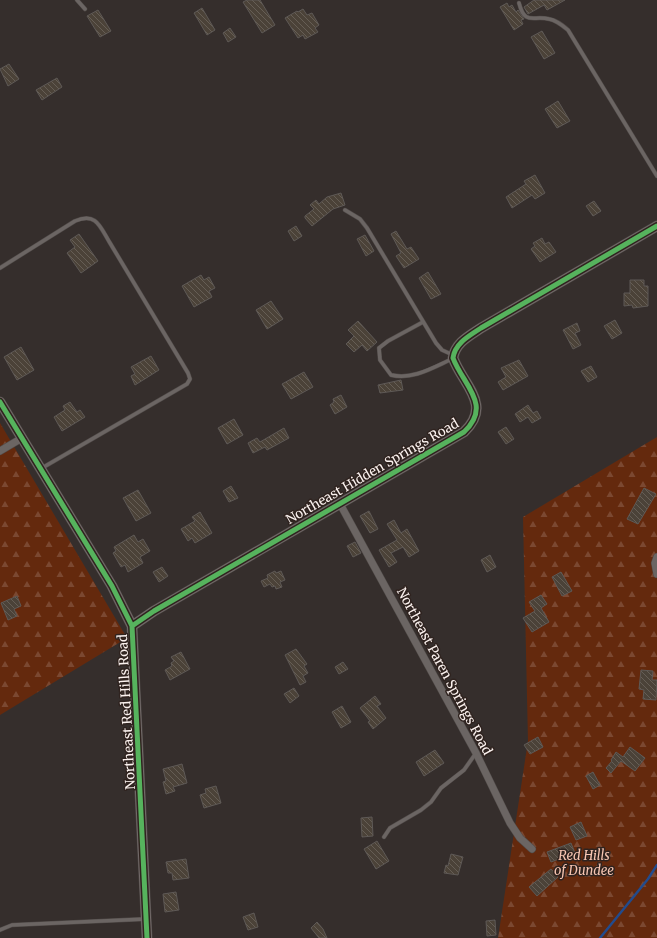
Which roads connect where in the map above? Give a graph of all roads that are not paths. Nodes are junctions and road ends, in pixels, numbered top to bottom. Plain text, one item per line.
1 (77, 0) edge
2 (519, 3) dead end
3 (85, 9) dead end
4 (657, 176) edge
5 (345, 210) dead end
6 (657, 226) edge
7 (0, 268) edge
8 (423, 322) junction
9 (453, 357) junction
10 (0, 402) edge
11 (22, 438) junction
12 (0, 451) edge
13 (40, 469) junction
14 (339, 502) junction
15 (657, 557) edge
16 (657, 574) edge
17 (132, 626) junction
18 (476, 753) junction
19 (384, 837) dead end
20 (532, 849) dead end
21 (146, 919) junction
22 (0, 930) edge
23 (147, 938) edge

1 - 3 lane
2 - 4 lane
5 - 8 lane
6 - 9 street
7 - 13 lane
8 - 9 lane
8 - 9 lane
9 - 14 street, Northeast Hidden Springs Road
10 - 11 street, Northeast Red Hills Road
11 - 12 street
11 - 13 street, Northeast Red Hills Road
13 - 17 street, Northeast Red Hills Road
14 - 17 street, Northeast Hidden Springs Road
14 - 18 street, Northeast Paren Springs Road
15 - 16 street
17 - 21 street, Northeast Red Hills Road
18 - 19 lane
18 - 20 street, Northeast Paren Springs Road
21 - 22 lane
21 - 23 street, Northeast Red Hills Road

